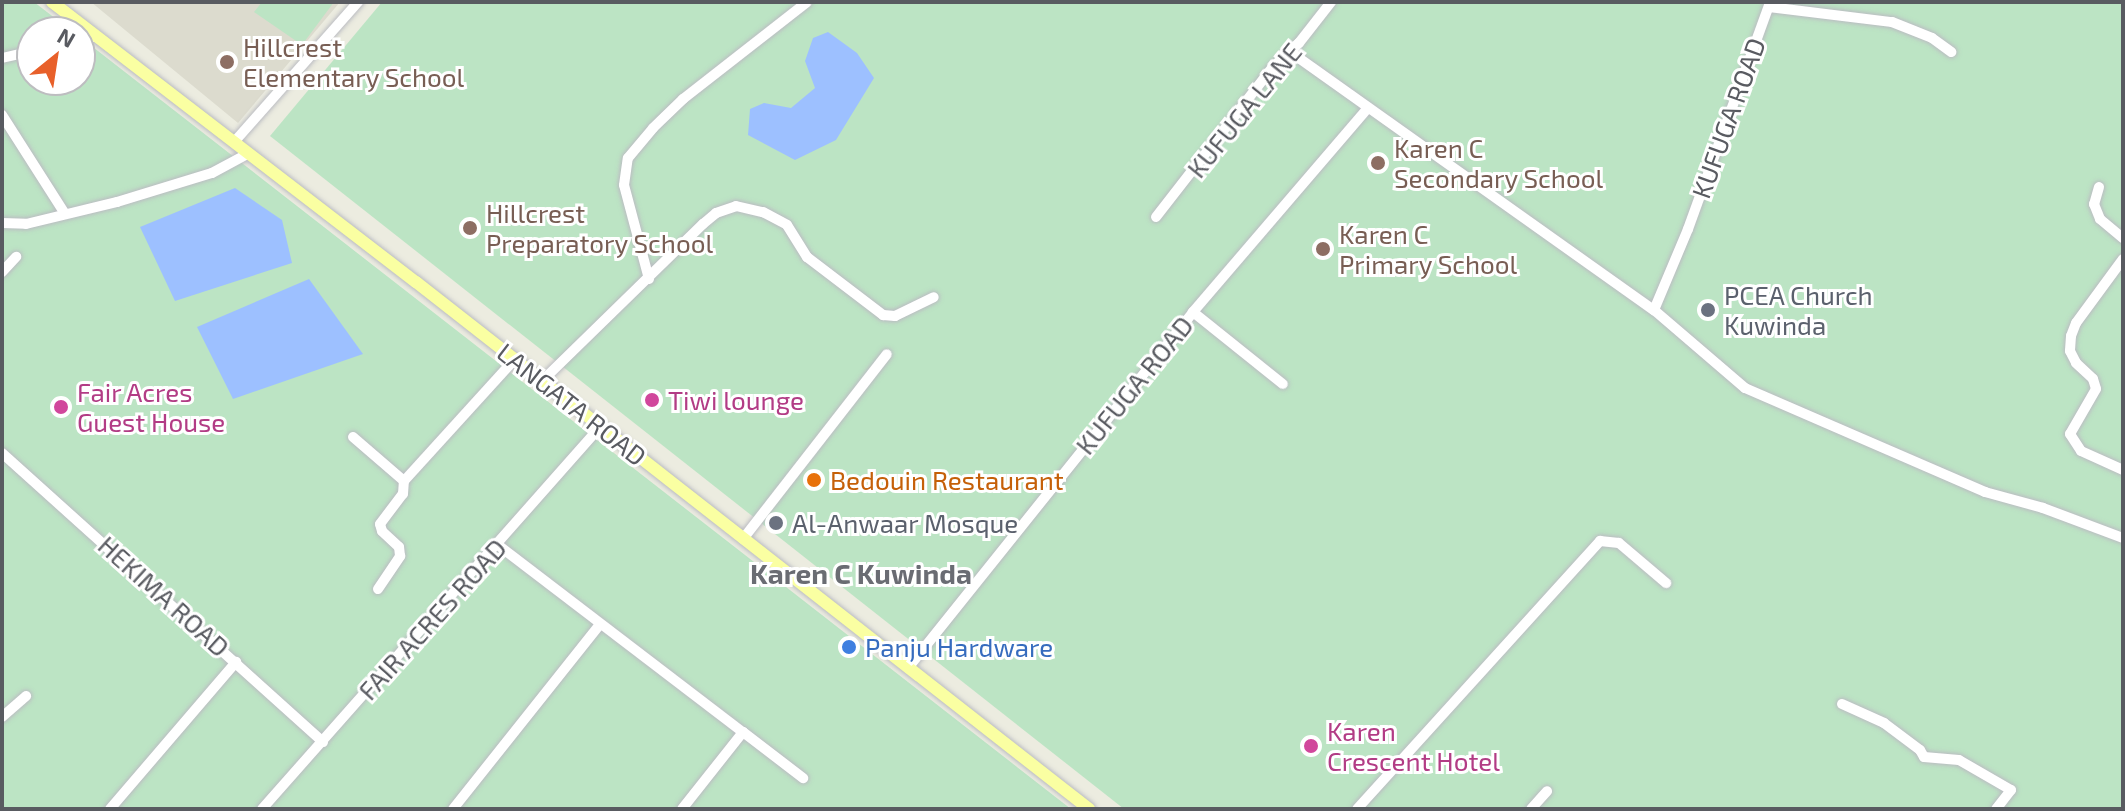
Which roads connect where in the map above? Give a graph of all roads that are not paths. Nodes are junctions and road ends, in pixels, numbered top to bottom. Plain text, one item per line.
1 (52, 2) edge
2 (358, 2) edge
3 (807, 2) edge
4 (1331, 2) edge
5 (1769, 4) edge
6 (70, 16) edge
7 (96, 36) edge
8 (1289, 51) junction
9 (1951, 52) dead end
10 (1368, 108) junction
11 (2, 115) edge
12 (235, 141) junction
13 (249, 153) junction
14 (2099, 187) dead end
15 (65, 214) junction
16 (1156, 217) dead end
17 (2, 223) edge
18 (2123, 238) edge
19 (16, 257) dead end
20 (2123, 259) edge
21 (2, 272) edge
22 (649, 279) junction
23 (934, 297) dead end
24 (1654, 310) junction
25 (1193, 312) junction
26 (887, 354) dead end
27 (515, 359) junction
28 (542, 381) junction
29 (1283, 384) dead end
30 (600, 427) junction
31 (353, 437) dead end
32 (2, 453) edge
33 (2123, 470) edge
34 (404, 481) junction
35 (2123, 538) edge
36 (743, 539) junction
37 (498, 545) junction
38 (1666, 583) dead end
39 (378, 589) dead end
40 (600, 624) junction
41 (236, 662) junction
42 (908, 668) junction
43 (26, 696) dead end
44 (1842, 704) dead end
45 (2, 717) edge
46 (743, 732) junction
47 (323, 742) junction
48 (803, 778) dead end
49 (1547, 791) dead end
50 (110, 809) edge
51 (262, 809) edge
52 (453, 809) edge
53 (682, 809) edge
54 (1089, 809) edge
55 (1357, 809) edge
56 (1531, 809) edge
57 (1996, 809) edge

1 - 6 main road, LANGATA ROAD
2 - 12 street
3 - 22 street
4 - 8 street, KUFUGA LANE
5 - 9 street
5 - 24 street, KUFUGA ROAD
7 - 12 main road, LANGATA ROAD
8 - 10 street
8 - 16 street, KUFUGA LANE
10 - 24 street
10 - 25 street, KUFUGA ROAD
11 - 15 street
12 - 13 main road, LANGATA ROAD
13 - 15 street
13 - 27 main road, LANGATA ROAD
14 - 18 street
15 - 17 street
19 - 21 street
20 - 33 street
22 - 23 street
22 - 28 street
24 - 35 street
25 - 29 street
25 - 42 street, KUFUGA ROAD
26 - 36 street
27 - 28 main road, LANGATA ROAD
27 - 34 street
28 - 30 main road, LANGATA ROAD
30 - 36 main road, LANGATA ROAD
30 - 37 street, FAIR ACRES ROAD
31 - 34 street
32 - 41 street, HEKIMA ROAD
34 - 39 street
36 - 42 main road, LANGATA ROAD
37 - 40 street
37 - 47 street, FAIR ACRES ROAD
38 - 55 street
40 - 46 street
40 - 52 street
41 - 47 street, HEKIMA ROAD
41 - 50 street
42 - 54 main road, LANGATA ROAD
43 - 45 street
44 - 57 street
46 - 48 street
46 - 53 street
47 - 51 street, FAIR ACRES ROAD
49 - 56 street

